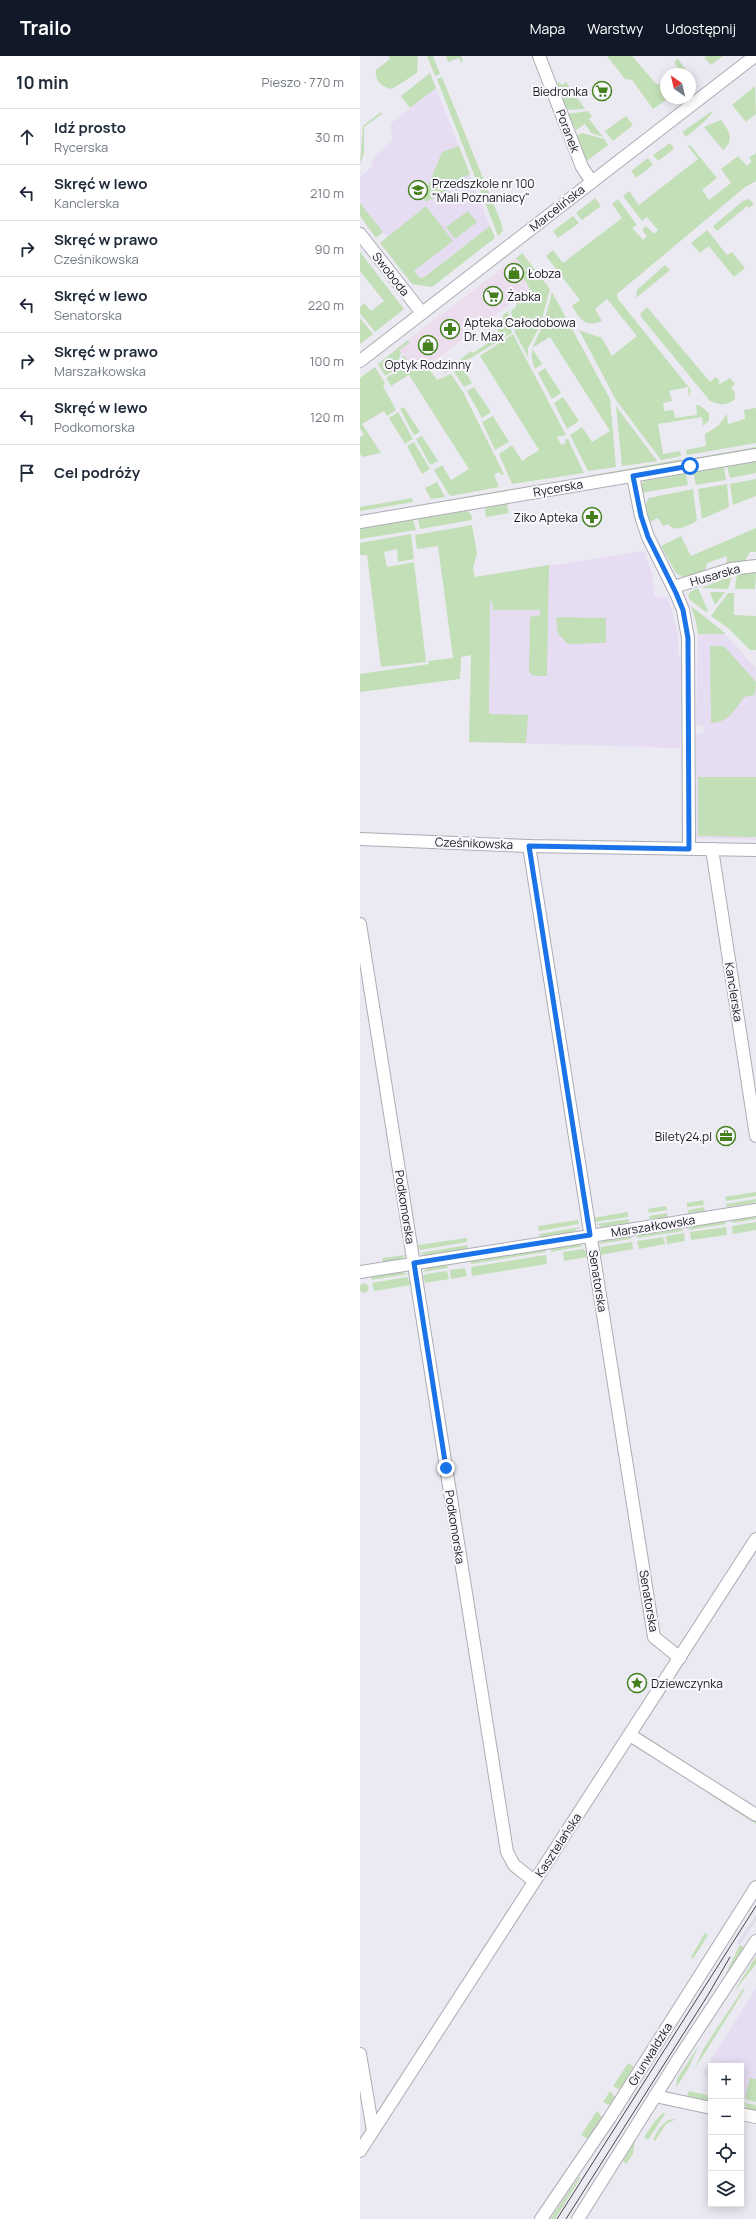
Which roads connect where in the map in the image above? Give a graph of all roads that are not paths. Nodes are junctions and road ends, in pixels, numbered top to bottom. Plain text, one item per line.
1 (539, 56) edge
2 (755, 56) edge
3 (592, 182) junction
4 (360, 234) edge
5 (422, 313) junction
6 (360, 361) edge
7 (756, 455) edge
8 (633, 476) junction
9 (360, 522) edge
10 (756, 566) edge
11 (674, 587) junction
12 (360, 839) edge
13 (529, 846) junction
14 (689, 849) junction
15 (712, 849) junction
16 (756, 850) edge
17 (360, 924) edge
18 (756, 1136) edge
19 (756, 1210) edge
20 (590, 1235) junction
21 (414, 1263) junction
22 (360, 1272) edge
23 (756, 1539) edge
24 (680, 1658) junction
25 (630, 1735) junction
26 (756, 1815) edge
27 (534, 1881) junction
28 (756, 1888) edge
29 (756, 1942) edge
30 (360, 2054) edge
31 (655, 2096) junction
32 (708, 2107) edge
33 (744, 2115) edge
34 (756, 2117) edge
35 (373, 2131) junction
36 (360, 2151) edge
37 (541, 2219) edge
38 (578, 2219) edge

1 - 3 street, Poranek
2 - 3 street, Marcelińska
3 - 5 street, Marcelińska
4 - 5 street, Swoboda
5 - 6 street, Marcelińska
7 - 8 street, Rycerska
8 - 9 street, Rycerska
8 - 11 street
10 - 11 street, Husarska
11 - 14 street
12 - 13 street, Cześnikowska
13 - 14 street, Cześnikowska
13 - 20 street, Senatorska
14 - 15 street, Cześnikowska
15 - 16 street, Cześnikowska
15 - 18 street, Kanclerska
17 - 21 street, Podkomorska
19 - 20 street, Marszałkowska
20 - 21 street, Marszałkowska
20 - 24 street, Senatorska
21 - 22 street, Marszałkowska
21 - 27 street, Podkomorska
23 - 24 street, Kasztelańska
24 - 25 street, Kasztelańska
25 - 26 street
25 - 27 street, Kasztelańska
27 - 35 street, Kasztelańska
28 - 37 street, Grunwaldzka
29 - 31 street
30 - 35 street
31 - 32 street
31 - 38 street
33 - 34 street
35 - 36 street, Kasztelańska

